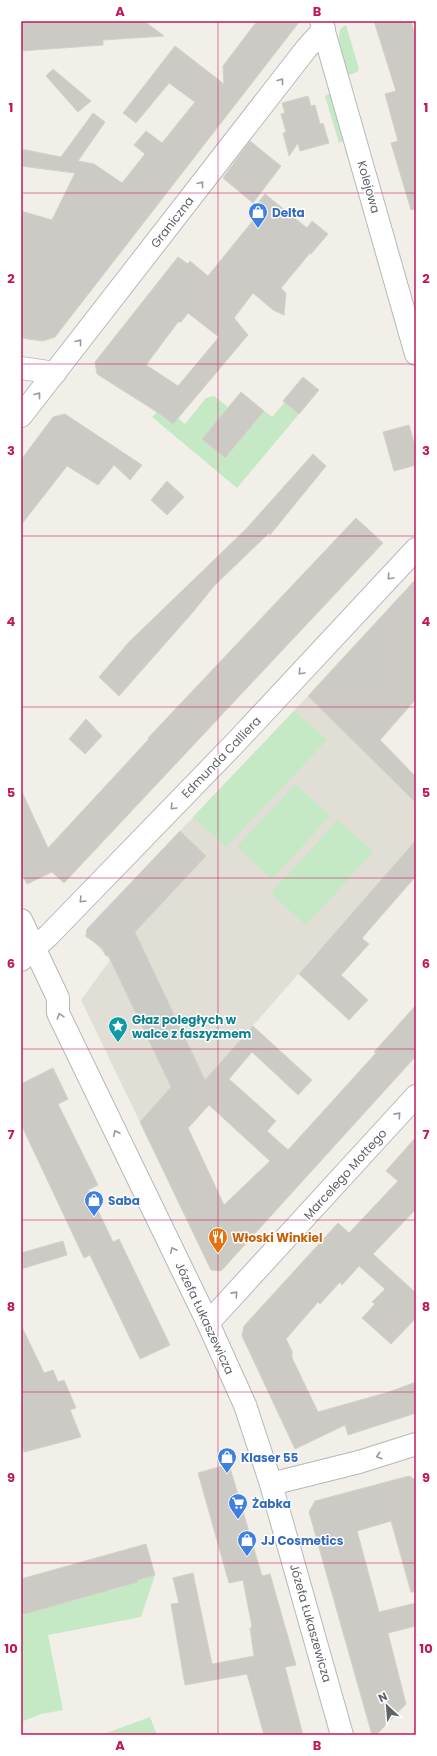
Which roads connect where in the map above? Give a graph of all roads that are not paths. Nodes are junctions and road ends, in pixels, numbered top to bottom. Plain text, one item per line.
1 (323, 25) edge
2 (416, 354) edge
3 (21, 368) edge
4 (55, 373) junction
5 (21, 416) edge
6 (416, 549) edge
7 (21, 920) edge
8 (28, 954) edge
9 (416, 1096) edge
10 (208, 1323) junction
11 (416, 1444) edge
12 (271, 1484) junction
13 (342, 1735) edge

1 - 2 street, Kolejowa
4 -> 1 street, Graniczna
3 - 4 street
5 -> 4 street, Graniczna
6 -> 8 street, Edmunda Calliera
7 - 8 street, Józefa Łukaszewicza
10 -> 8 street, Józefa Łukaszewicza
10 -> 9 street, Marcelego Mottego
10 - 12 street, Józefa Łukaszewicza
11 -> 12 street
12 - 13 street, Józefa Łukaszewicza

